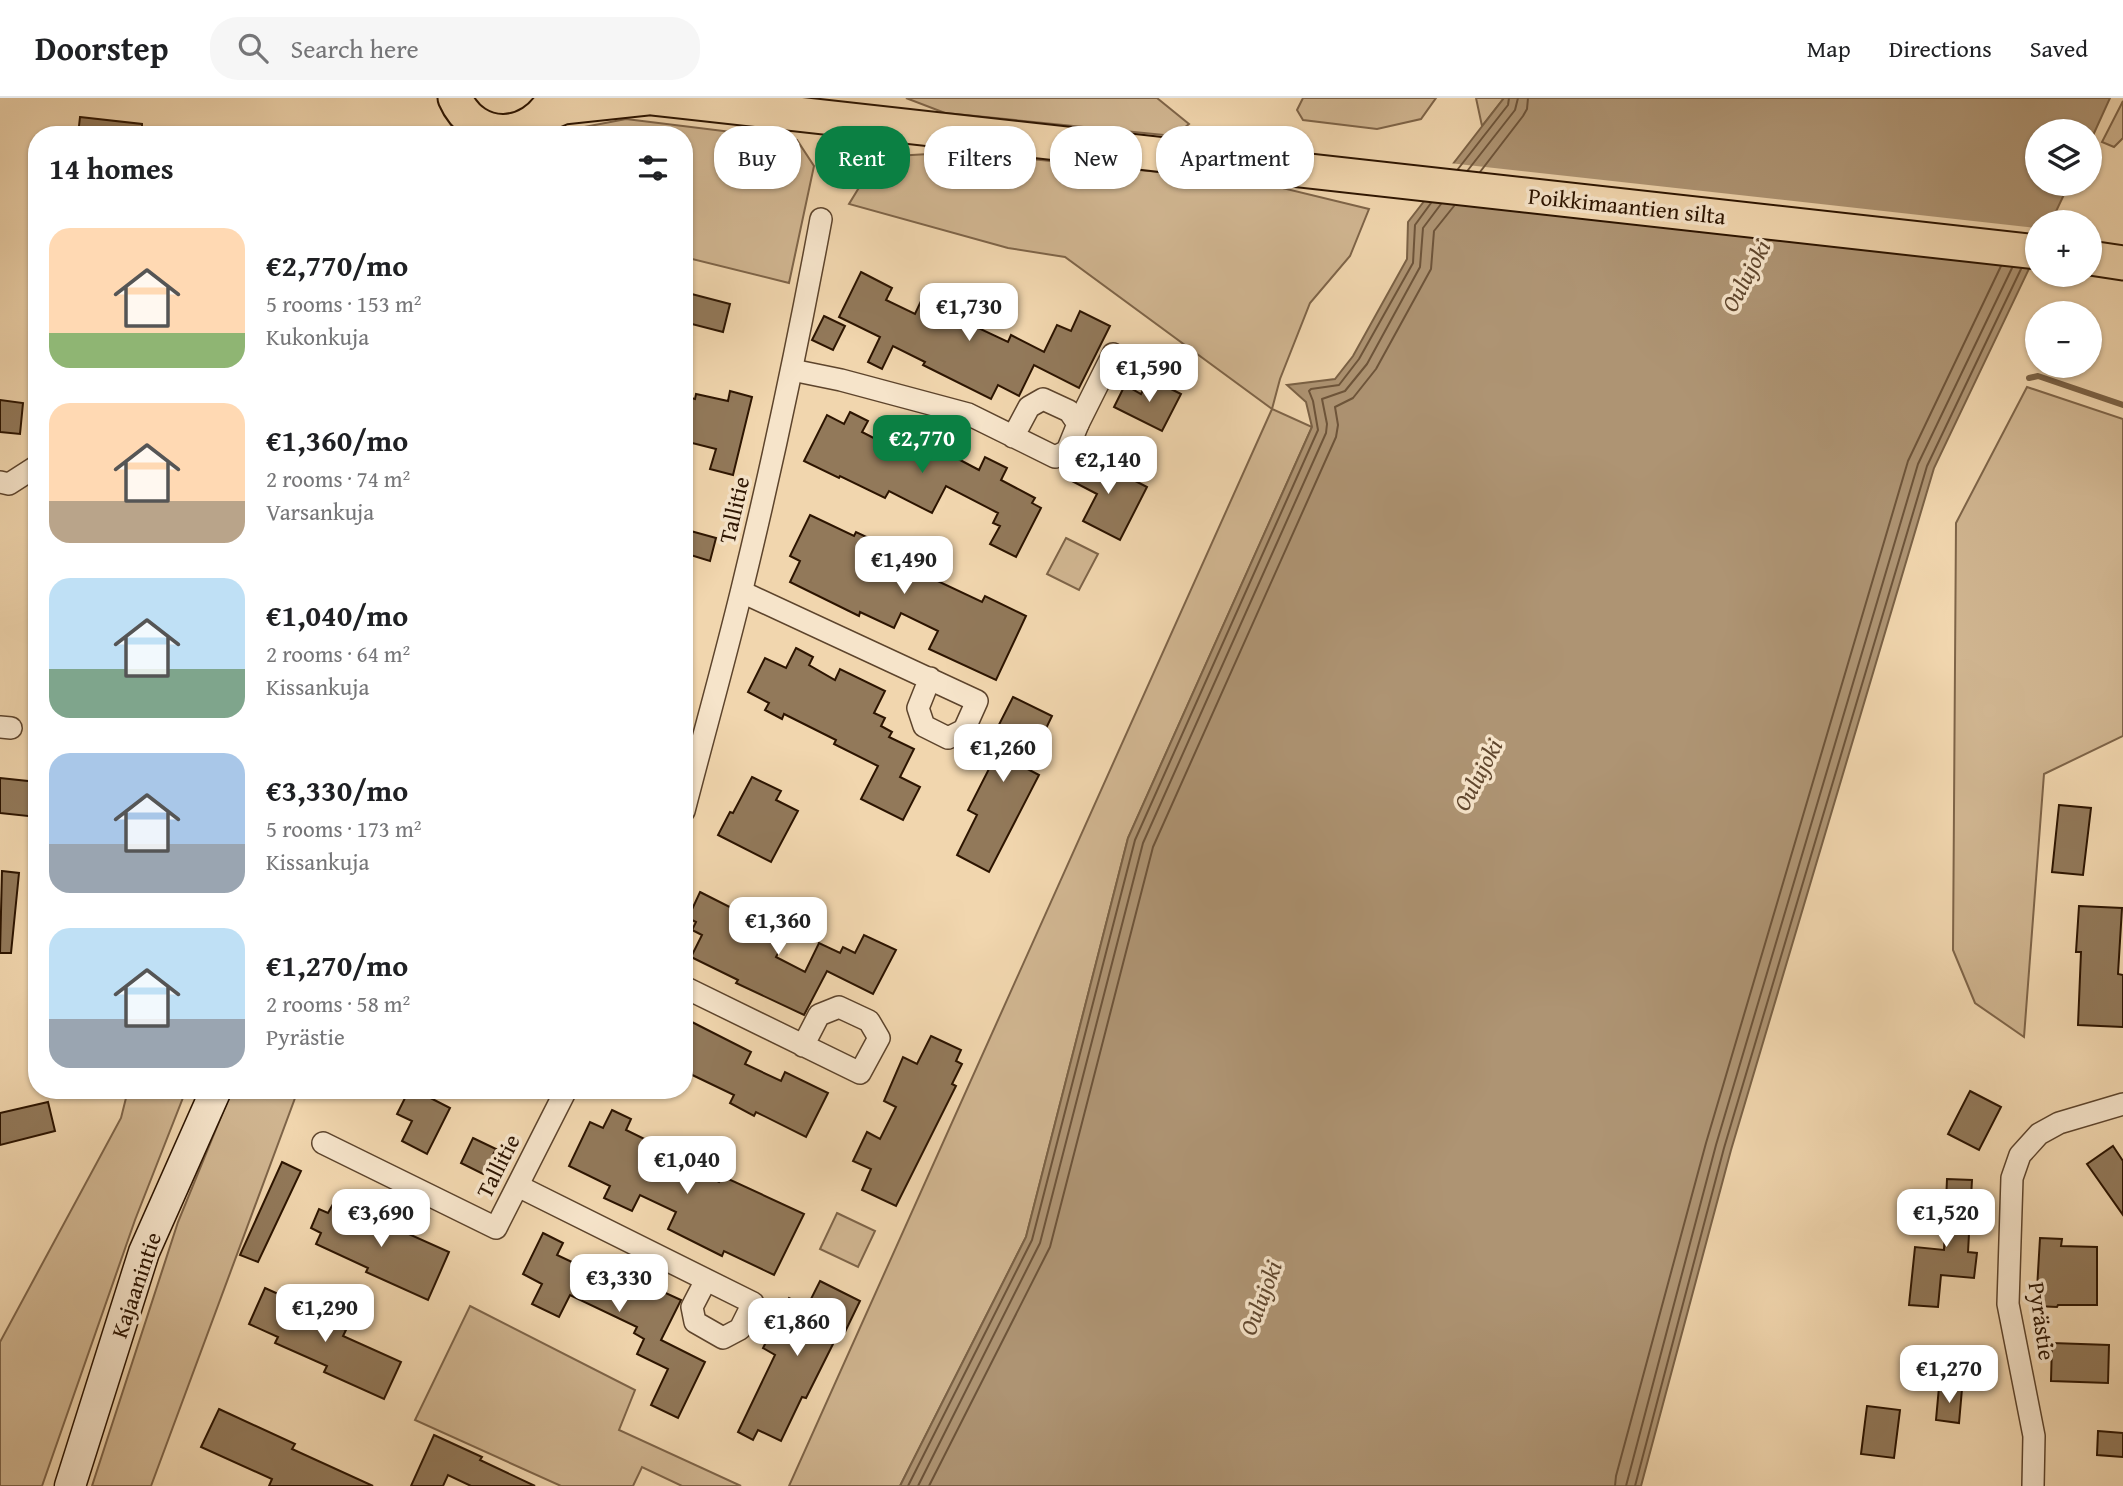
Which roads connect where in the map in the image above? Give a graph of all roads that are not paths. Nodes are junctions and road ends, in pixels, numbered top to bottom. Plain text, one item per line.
1 (650, 98) edge
2 (466, 117) edge
3 (535, 119) edge
4 (483, 126) edge
5 (519, 126) edge
6 (821, 219) dead end
7 (2025, 251) edge
8 (1113, 354) dead end
9 (792, 370) junction
10 (1078, 424) junction
11 (1013, 437) junction
12 (28, 472) edge
13 (0, 482) edge
14 (742, 592) junction
15 (930, 678) dead end
16 (694, 733) edge
17 (693, 991) edge
18 (803, 1046) dead end
19 (212, 1099) edge
20 (562, 1099) edge
21 (2123, 1104) edge
22 (323, 1143) dead end
23 (518, 1186) junction
24 (706, 1280) dead end
25 (70, 1486) edge
26 (2033, 1486) edge

1 - 3 main road, Poikkimaantien silta
1 - 7 main road, Poikkimaantien silta
2 - 4 main road, Poikkimaantien silta
3 - 5 main road, Poikkimaantien silta
6 - 9 street, Tallitie
8 - 10 street
9 - 11 street
9 - 14 street, Tallitie
10 - 11 street
10 - 11 street
12 - 13 street
14 - 15 street
14 - 16 street, Tallitie
17 - 18 street
19 - 25 main road, Kajaanintie
20 - 23 street, Tallitie
21 - 26 street, Pyrästie
22 - 23 street, Tallitie
23 - 24 street

